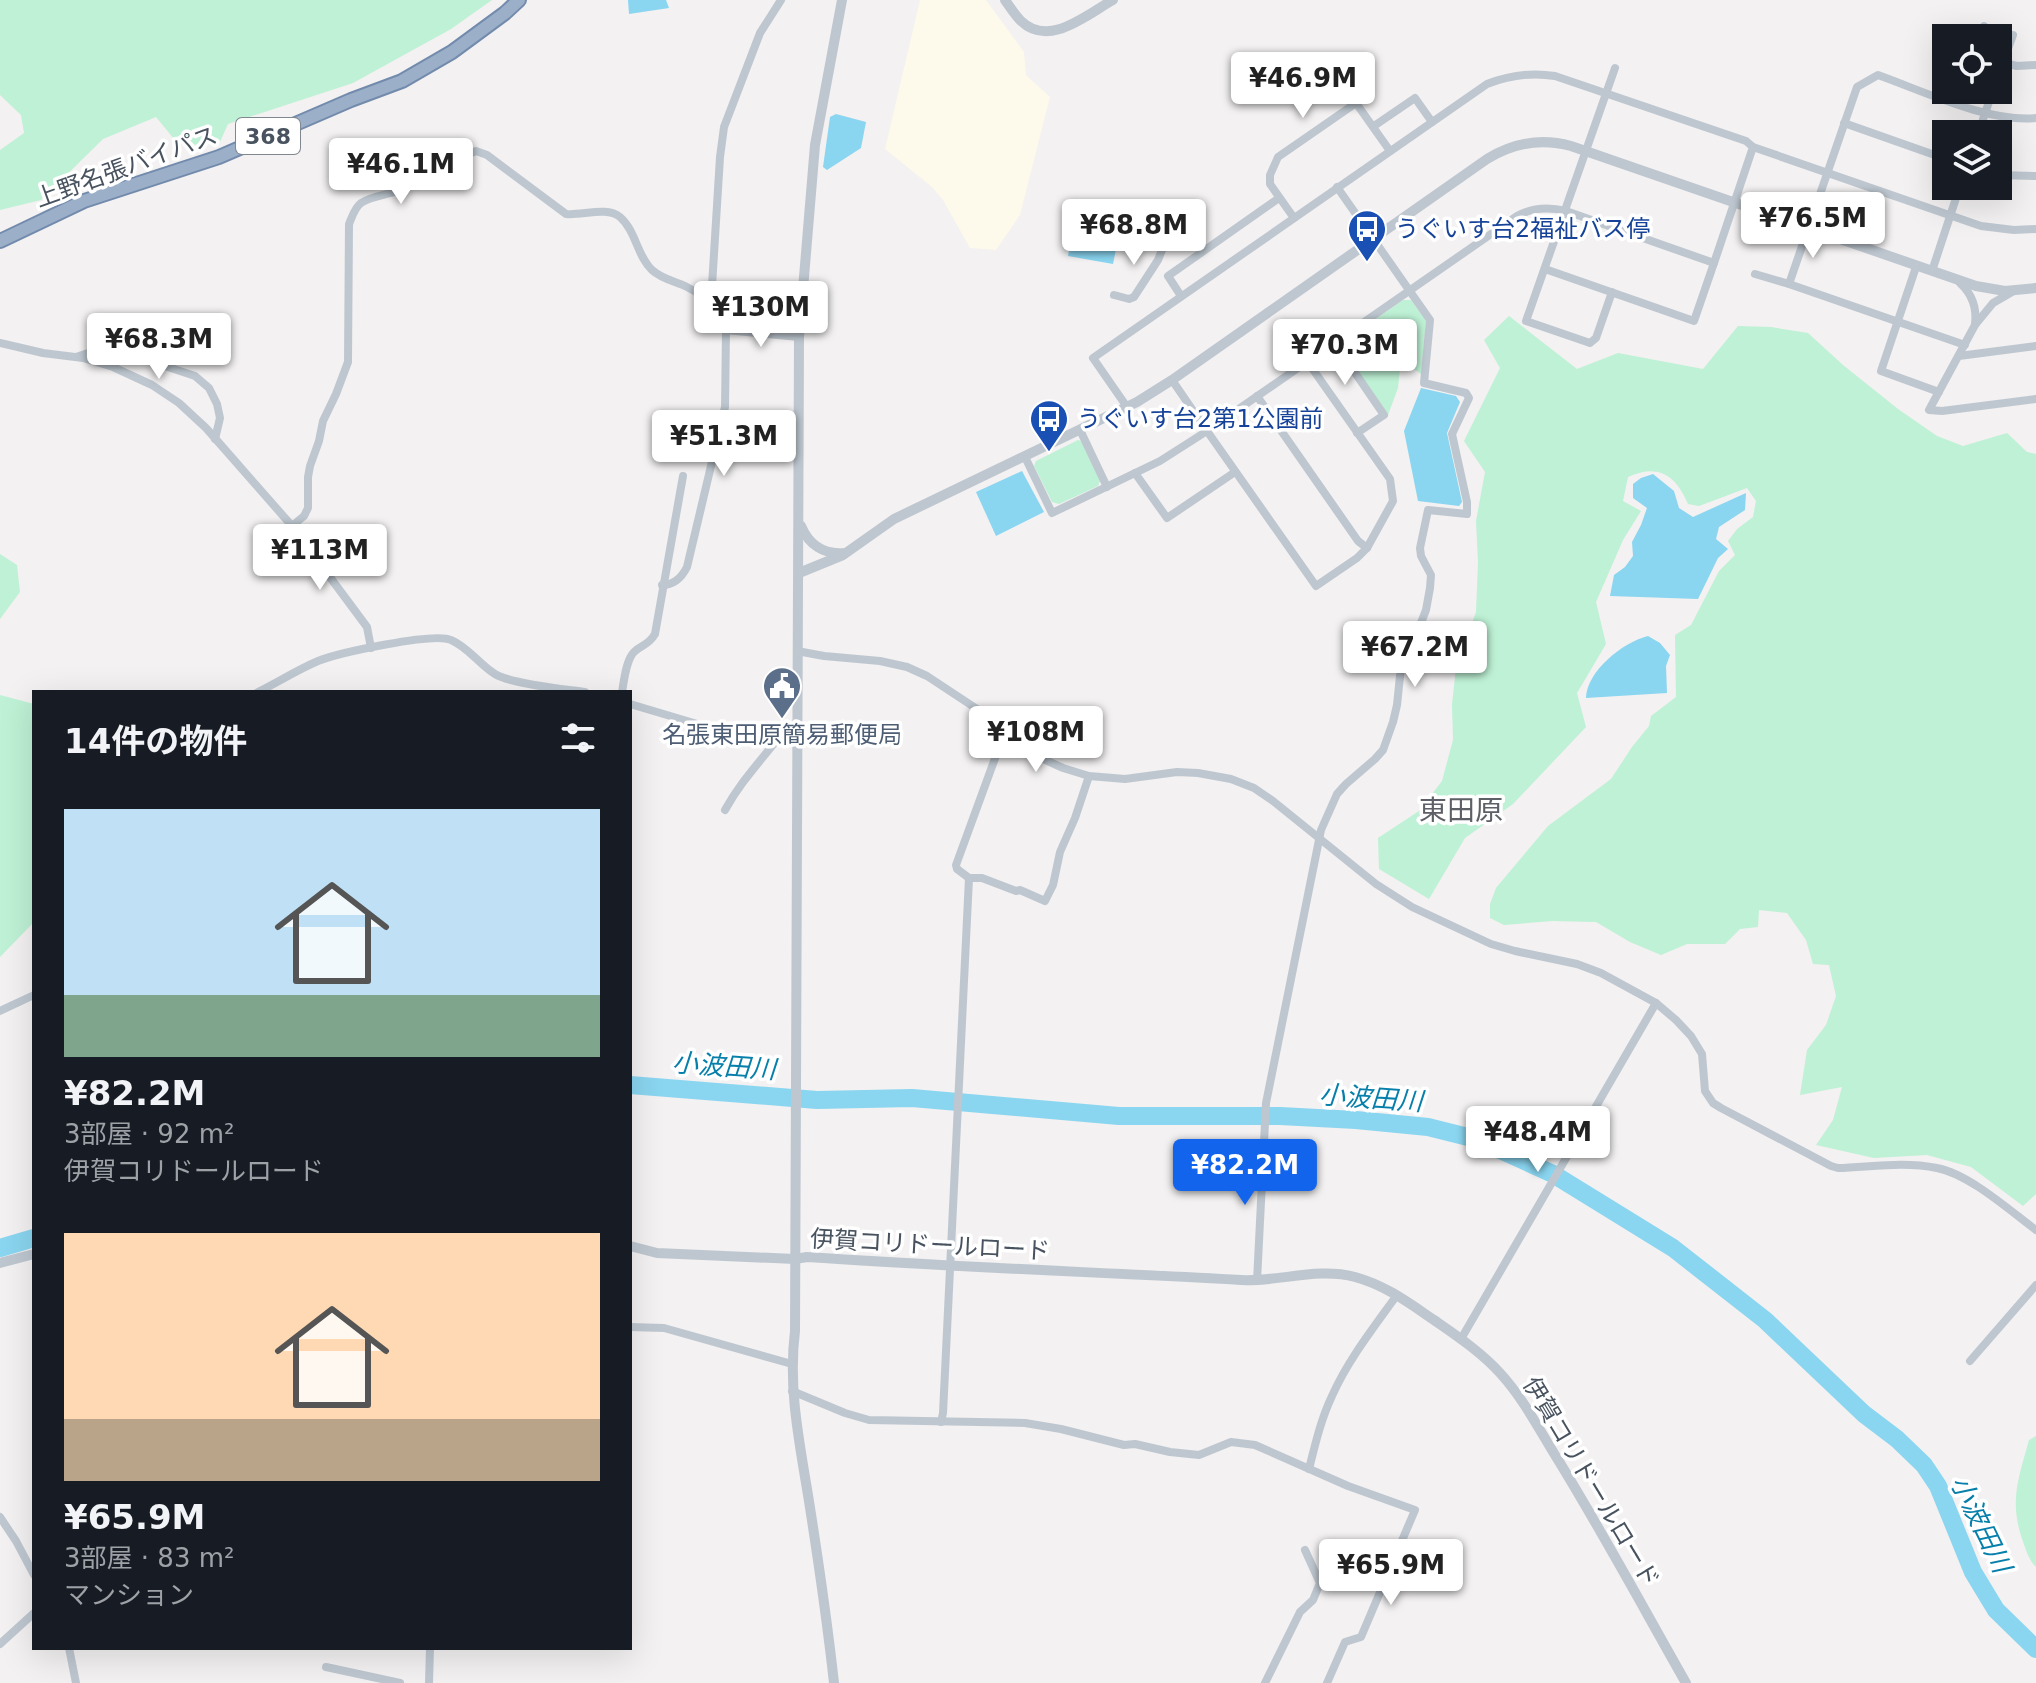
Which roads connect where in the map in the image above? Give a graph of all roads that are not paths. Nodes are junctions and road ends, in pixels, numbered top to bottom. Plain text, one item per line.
1 (519, 0) edge
2 (781, 0) edge
3 (842, 0) edge
4 (1005, 0) edge
5 (1113, 0) edge
6 (2012, 65) edge
7 (2036, 65) edge
8 (1615, 68) dead end
9 (1606, 93) junction
10 (1988, 104) edge
11 (1985, 113) junction
12 (2036, 118) edge
13 (1983, 120) edge
14 (1432, 122) junction
15 (1844, 123) junction
16 (1374, 126) junction
17 (1753, 147) junction
18 (1390, 151) junction
19 (1586, 151) junction
20 (1932, 154) edge
21 (1826, 173) junction
22 (2012, 175) edge
23 (2036, 176) edge
24 (1337, 187) junction
25 (1279, 198) junction
26 (1955, 200) edge
27 (1735, 204) junction
28 (1566, 211) junction
29 (1950, 216) junction
30 (1294, 218) junction
31 (1807, 229) junction
32 (2036, 229) edge
33 (1374, 239) junction
34 (0, 241) edge
35 (1162, 250) dead end
36 (1158, 260) junction
37 (1714, 263) junction
38 (1916, 267) junction
39 (1545, 269) junction
40 (1932, 271) junction
41 (1755, 274) dead end
42 (1168, 276) junction
43 (1958, 281) junction
44 (1789, 284) junction
45 (2036, 288) edge
46 (1409, 290) junction
47 (2017, 290) junction
48 (1612, 292) junction
49 (1114, 295) dead end
50 (1181, 296) junction
51 (711, 302) junction
52 (1897, 321) junction
53 (1975, 325) junction
54 (726, 330) junction
55 (799, 337) junction
56 (1334, 342) junction
57 (0, 343) edge
58 (1965, 345) junction
59 (2036, 346) edge
60 (1959, 356) junction
61 (76, 357) junction
62 (1307, 361) junction
63 (1172, 380) junction
64 (1939, 392) junction
65 (1257, 396) junction
66 (2036, 399) edge
67 (1127, 407) junction
68 (1080, 430) junction
69 (1207, 431) junction
70 (1357, 433) junction
71 (215, 439) junction
72 (1025, 457) junction
73 (1235, 472) junction
74 (1135, 473) junction
75 (683, 476) dead end
76 (1107, 487) junction
77 (799, 521) junction
78 (292, 526) junction
79 (1367, 548) junction
80 (850, 551) junction
81 (799, 573) junction
82 (662, 585) junction
83 (371, 648) junction
84 (797, 651) junction
85 (262, 690) edge
86 (574, 690) edge
87 (623, 690) edge
88 (632, 705) edge
89 (1005, 731) junction
90 (776, 741) junction
91 (798, 744) junction
92 (1089, 776) junction
93 (725, 810) dead end
94 (1320, 840) junction
95 (969, 878) junction
96 (32, 996) edge
97 (1656, 1003) junction
98 (0, 1011) edge
99 (2036, 1230) edge
100 (632, 1247) edge
101 (32, 1255) edge
102 (795, 1259) junction
103 (0, 1263) edge
104 (950, 1267) junction
105 (1257, 1281) junction
106 (2036, 1285) edge
107 (1397, 1295) junction
108 (632, 1327) edge
109 (1461, 1339) junction
110 (1970, 1361) dead end
111 (792, 1364) junction
112 (792, 1391) junction
113 (941, 1422) junction
114 (1309, 1469) junction
115 (0, 1517) edge
116 (1305, 1550) dead end
117 (32, 1571) edge
118 (32, 1615) edge
119 (0, 1644) edge
120 (69, 1650) edge
121 (430, 1650) edge
122 (326, 1667) dead end
123 (76, 1683) edge
124 (400, 1683) edge
125 (429, 1683) edge
126 (834, 1683) edge
127 (1265, 1683) edge
128 (1327, 1683) edge
129 (1686, 1683) edge

1 - 34 highway, 上野名張バイパス / 368
2 - 51 street
3 - 55 street, 伊賀コリドールロード
4 - 5 street
6 - 7 street
8 - 9 street
9 - 14 street
9 - 17 street
9 - 19 street
10 - 11 street
11 - 12 street
11 - 13 street
11 - 15 street
14 - 16 street
14 - 18 street
15 - 20 street
15 - 21 street
16 - 18 street
16 - 25 street
17 - 21 street
17 - 27 street
18 - 24 street
19 - 27 street
19 - 28 street
19 - 33 street
21 - 29 street
21 - 31 street
22 - 23 street
24 - 30 street
24 - 33 street
25 - 30 street
25 - 42 street
26 - 29 street
27 - 31 street
27 - 37 street
28 - 37 street
28 - 39 street
28 - 46 street
29 - 32 street
29 - 40 street
30 - 50 street
31 - 38 street
31 - 44 street
33 - 46 street
33 - 63 street
35 - 36 street
36 - 42 street
36 - 49 street
37 - 48 street
38 - 40 street
38 - 52 street
39 - 48 street
39 - 48 street
40 - 43 street
41 - 44 street
42 - 50 street
43 - 47 street
43 - 53 street
44 - 52 street
45 - 47 street
46 - 56 street
46 - 94 street
47 - 53 street
50 - 67 street
51 - 54 street
51 - 78 street
52 - 58 street
52 - 64 street
53 - 58 street
54 - 55 street
54 - 82 street
55 - 77 street, 伊賀コリドールロード
56 - 62 street
56 - 70 street
57 - 61 street
58 - 60 street
59 - 60 street
60 - 64 street
61 - 71 street
61 - 71 street
62 - 65 street
62 - 70 street
63 - 67 street
63 - 69 street
64 - 66 street
65 - 69 street
65 - 79 street
67 - 68 street
68 - 72 street
68 - 76 street
69 - 73 street
69 - 74 street
70 - 79 street
71 - 78 street
72 - 76 street
72 - 80 street
73 - 74 street
73 - 79 street
74 - 76 street
75 - 82 street
77 - 80 street
77 - 81 street, 伊賀コリドールロード
78 - 83 street
80 - 81 street
81 - 84 street, 伊賀コリドールロード
82 - 87 street
83 - 85 street
83 - 86 street
84 - 89 street
84 - 91 street, 伊賀コリドールロード
88 - 90 street
89 - 92 street
89 - 95 street
90 - 91 street
90 - 93 street
91 - 102 street, 伊賀コリドールロード
92 - 94 street
92 - 95 street
94 - 97 street
94 - 105 street
95 - 104 street
96 - 98 street
97 - 99 street
97 - 109 street
100 - 102 street
101 - 103 street
102 - 104 street, 伊賀コリドールロード
102 - 111 street
104 - 105 street, 伊賀コリドールロード
104 - 113 street
105 - 107 street, 伊賀コリドールロード
106 - 110 street
107 - 109 street, 伊賀コリドールロード
107 - 114 street
108 - 111 street
109 - 129 street, 伊賀コリドールロード
111 - 112 street
112 - 113 street
112 - 126 street
113 - 114 street
114 - 128 street
115 - 117 street
116 - 127 street
118 - 119 street
120 - 123 street
121 - 125 street
122 - 124 street

